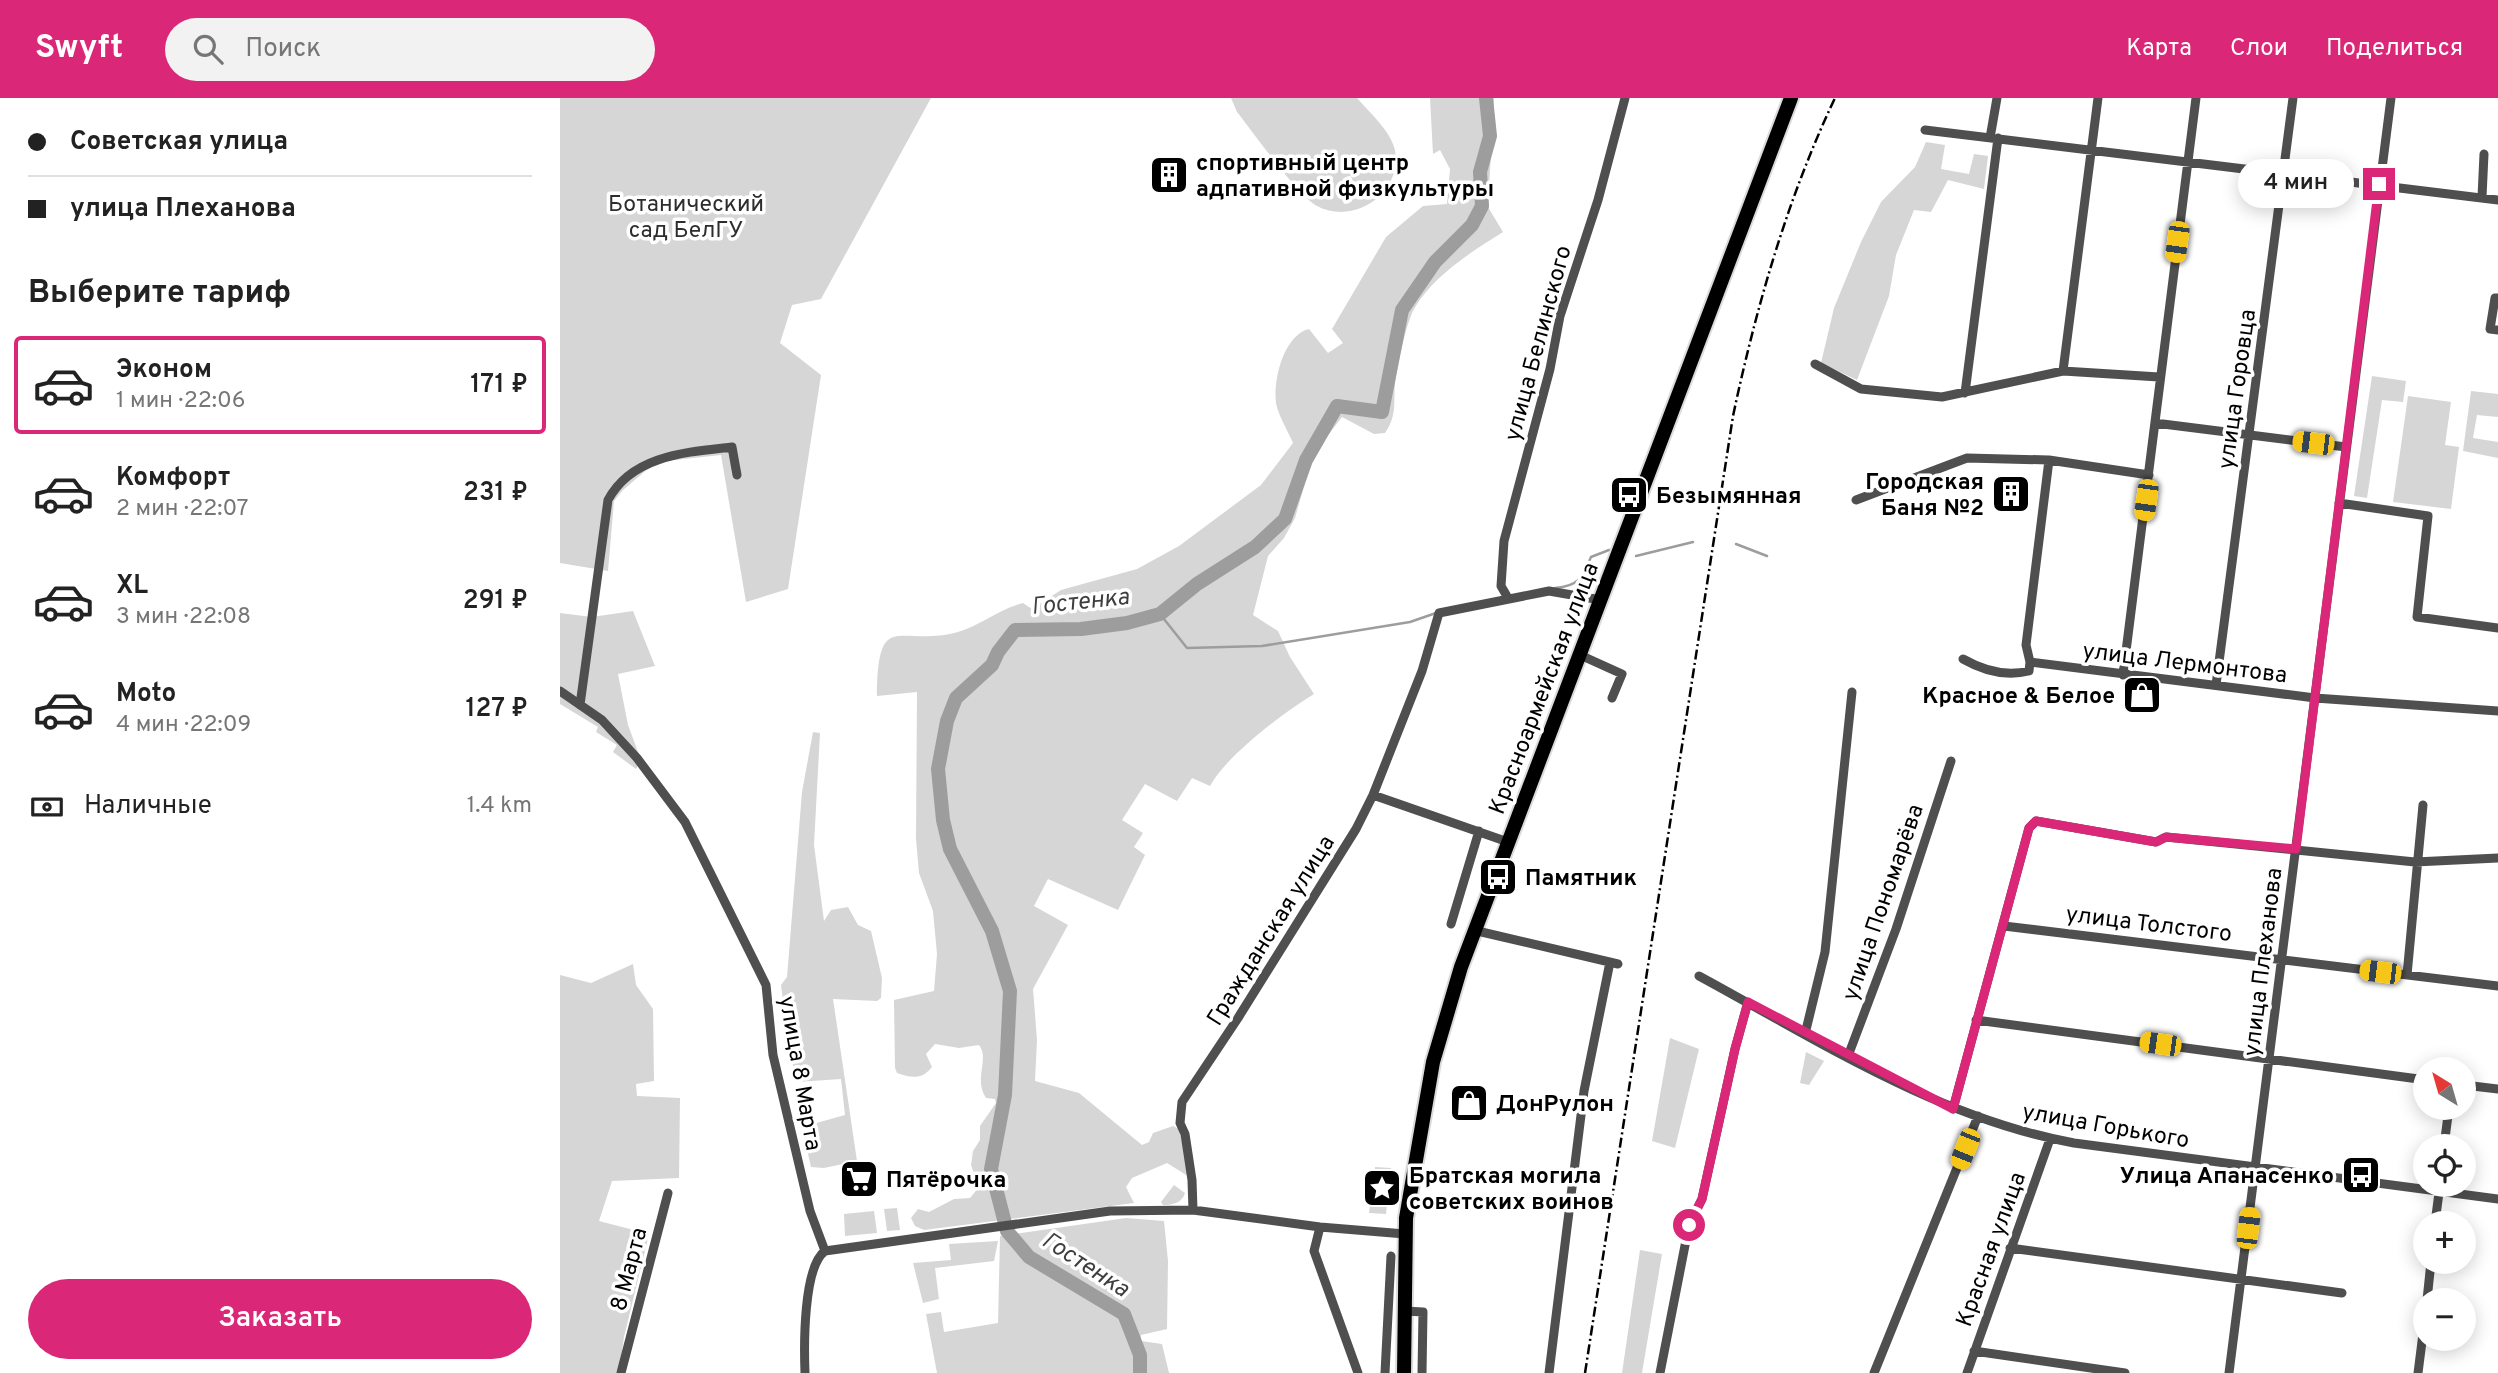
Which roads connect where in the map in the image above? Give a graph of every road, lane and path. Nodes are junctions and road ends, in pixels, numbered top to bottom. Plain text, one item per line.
1 (1625, 98) edge
2 (1791, 98) edge
3 (1997, 98) edge
4 (2098, 98) edge
5 (2196, 98) edge
6 (2293, 98) edge
7 (2391, 98) edge
8 (1925, 130) dead end
9 (1994, 138) junction
10 (2092, 149) junction
11 (2484, 154) dead end
12 (2189, 161) junction
13 (2284, 174) junction
14 (2379, 184) junction
15 (2482, 197) junction
16 (2498, 200) edge
17 (2498, 299) edge
18 (2498, 330) edge
19 (1815, 364) dead end
20 (2063, 371) junction
21 (2158, 377) junction
22 (1965, 393) junction
23 (2155, 423) junction
24 (2249, 435) junction
25 (2346, 447) junction
26 (2049, 460) junction
27 (737, 475) dead end
28 (2149, 475) junction
29 (1856, 500) dead end
30 (2339, 503) junction
31 (1508, 598) junction
32 (1601, 600) junction
33 (2498, 628) edge
34 (1580, 655) junction
35 (1963, 659) dead end
36 (2031, 662) junction
37 (2123, 674) junction
38 (2216, 685) junction
39 (560, 691) edge
40 (1852, 692) dead end
41 (1612, 698) dead end
42 (2315, 698) junction
43 (580, 705) junction
44 (2498, 711) edge
45 (1951, 761) dead end
46 (1373, 795) junction
47 (2423, 805) dead end
48 (1479, 831) junction
49 (1508, 842) junction
50 (2296, 849) junction
51 (2498, 858) edge
52 (2416, 862) junction
53 (1451, 924) dead end
54 (2004, 926) junction
55 (1473, 930) junction
56 (2282, 960) junction
57 (2407, 975) junction
58 (1699, 976) dead end
59 (2498, 986) edge
60 (1748, 1002) junction
61 (1976, 1020) junction
62 (1805, 1034) junction
63 (1848, 1056) junction
64 (2269, 1059) junction
65 (2413, 1078) edge
66 (2476, 1086) edge
67 (2498, 1089) edge
68 (1953, 1109) junction
69 (1978, 1116) junction
70 (2050, 1139) junction
71 (2255, 1168) junction
72 (2413, 1185) edge
73 (668, 1193) dead end
74 (2476, 1195) edge
75 (2498, 1199) edge
76 (1193, 1210) junction
77 (1320, 1227) junction
78 (1405, 1234) junction
79 (2010, 1248) junction
80 (825, 1251) junction
81 (1391, 1256) dead end
82 (2241, 1281) junction
83 (2342, 1293) dead end
84 (1405, 1311) junction
85 (1974, 1351) junction
86 (2421, 1351) edge
87 (621, 1373) edge
88 (805, 1373) edge
89 (1358, 1373) edge
90 (1385, 1373) edge
91 (1404, 1373) edge
92 (1422, 1373) edge
93 (1549, 1373) edge
94 (1660, 1373) edge
95 (1874, 1373) edge
96 (1967, 1373) edge
97 (2125, 1373) edge
98 (2229, 1373) edge
99 (2418, 1373) edge

1 - 31 street, улица Белинского
2 - 32 main road, Красноармейская улица
3 - 9 street
4 - 10 street
5 - 12 street
6 - 13 street, улица Горовца
7 - 14 street, улица Плеханова
8 - 9 street
9 - 10 street
9 - 22 street
10 - 12 street
10 - 20 street
11 - 15 street
12 - 13 street
12 - 21 street
13 - 14 street
13 - 24 street, улица Горовца
14 - 15 street
14 - 25 street, улица Плеханова
15 - 16 street
17 - 18 street
19 - 22 street
20 - 21 street
20 - 22 street
21 - 23 street
23 - 24 street
23 - 28 street
24 - 25 street
24 - 38 street, улица Горовца
25 - 30 street, улица Плеханова
26 - 28 street
26 - 29 street
26 - 36 street
27 - 43 street
28 - 37 street
30 - 33 street
30 - 42 street, улица Плеханова
31 - 32 street
31 - 46 street, Гражданская улица
32 - 34 main road, Красноармейская улица
34 - 41 street
34 - 49 main road, Красноармейская улица
35 - 36 street, улица Лермонтова
36 - 37 street, улица Лермонтова
37 - 38 street, улица Лермонтова
38 - 42 street, улица Лермонтова
39 - 43 street, улица 8 Марта
40 - 62 street
42 - 44 street, улица Лермонтова
42 - 50 street, улица Плеханова
43 - 80 street, улица 8 Марта
45 - 63 street, улица Пономарёва
46 - 48 street
46 - 76 street, Гражданская улица
47 - 52 street
48 - 49 street
48 - 53 street
49 - 55 main road, Красноармейская улица
50 - 52 street
50 - 54 street
50 - 56 street, улица Плеханова
51 - 52 street
52 - 57 street
54 - 56 street, улица Толстого
54 - 61 street
55 - 78 main road, Красноармейская улица
55 - 93 street
56 - 57 street, улица Толстого
56 - 64 street, улица Плеханова
57 - 59 street, улица Толстого
58 - 60 street, улица Горького
60 - 62 street, улица Горького
60 - 94 street
61 - 64 street
61 - 68 street
62 - 63 street, улица Горького
63 - 68 street, улица Горького
64 - 65 street
64 - 71 street, улица Плеханова
66 - 67 street
68 - 69 street, улица Горького
69 - 70 street, улица Горького
69 - 95 street
70 - 71 street, улица Горького
70 - 79 street, Красная улица
71 - 72 street, улица Горького
71 - 82 street, улица Плеханова
73 - 87 street, 8 Марта
74 - 75 street, улица Горького
76 - 77 street
76 - 80 street
77 - 78 street
77 - 89 street
78 - 84 main road, Красноармейская улица
79 - 82 street
79 - 85 street, Красная улица
80 - 88 street
81 - 90 street
82 - 83 street
82 - 98 street, улица Плеханова
84 - 91 main road, Красноармейская улица
84 - 92 street
85 - 96 street, Красная улица
85 - 97 street
86 - 99 street

